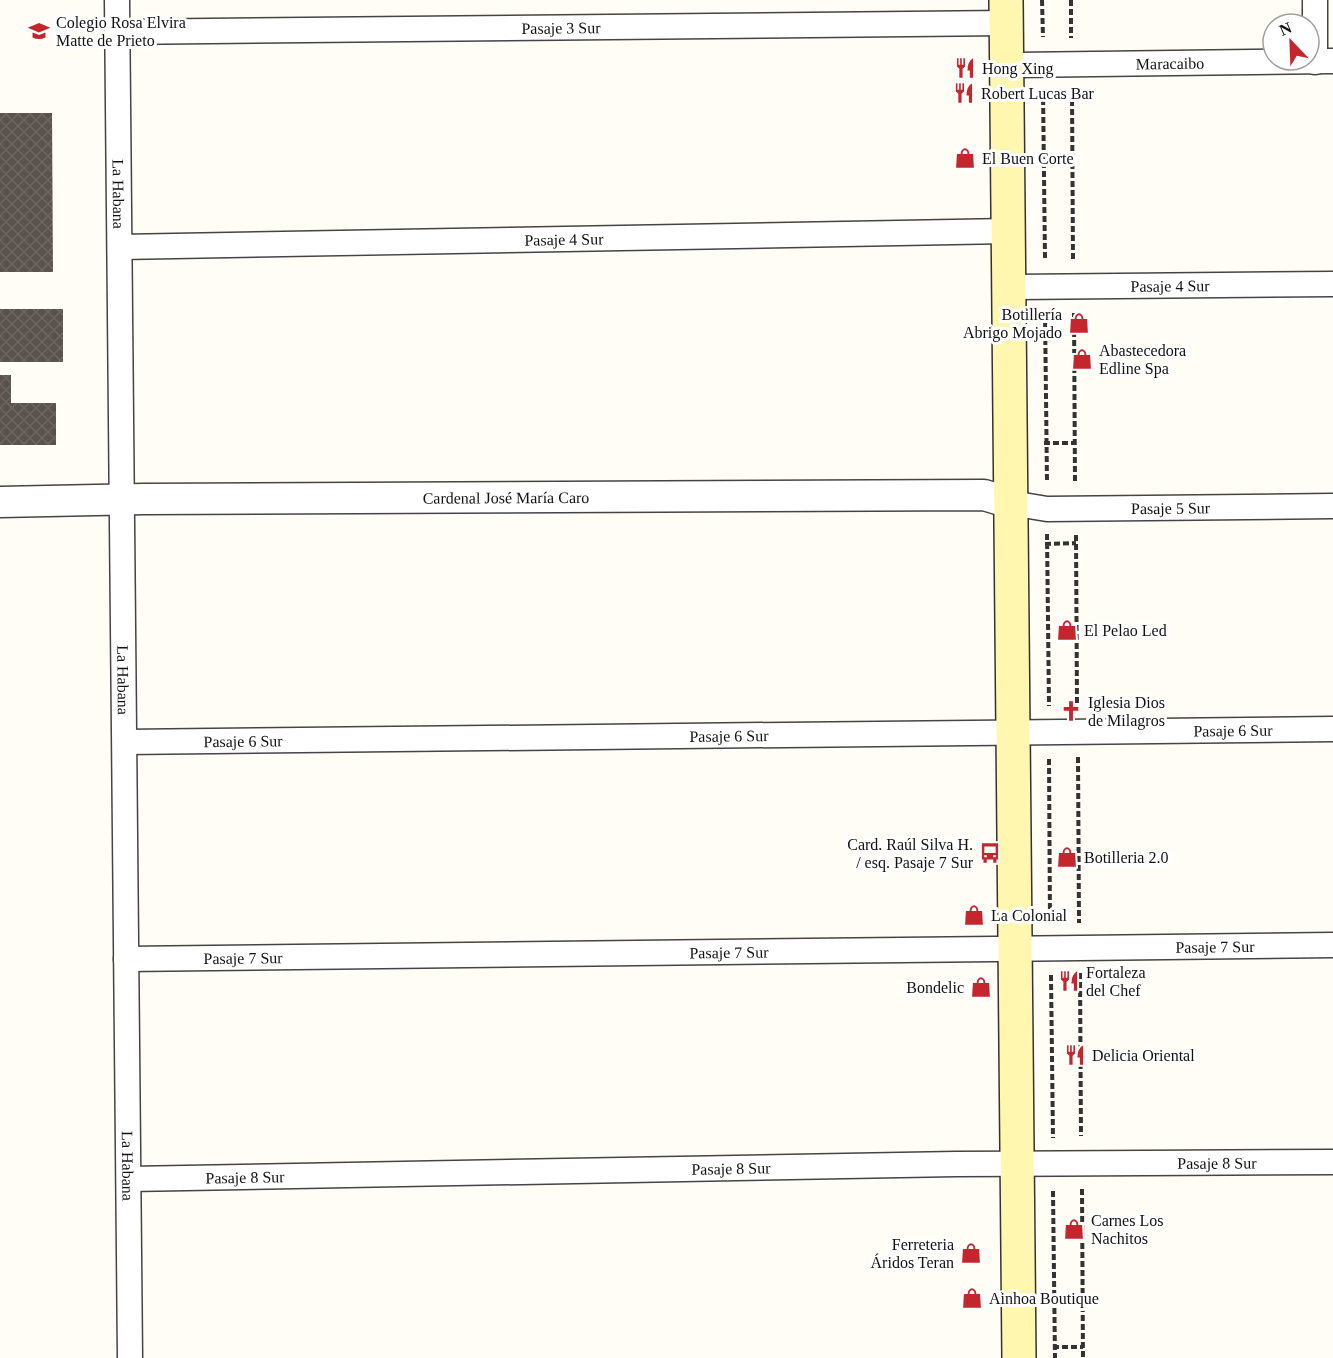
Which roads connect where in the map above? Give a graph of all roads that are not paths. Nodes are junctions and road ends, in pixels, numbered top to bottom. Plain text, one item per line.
1 (117, 0) edge
2 (1315, 0) edge
3 (1006, 12) edge
4 (117, 32) junction
5 (1324, 62) edge
6 (1006, 65) junction
7 (1008, 231) junction
8 (120, 247) junction
9 (1333, 284) edge
10 (1008, 287) junction
11 (122, 499) junction
12 (0, 502) edge
13 (1011, 503) junction
14 (1333, 506) edge
15 (1333, 729) edge
16 (1013, 733) junction
17 (125, 742) junction
18 (1333, 945) edge
19 (1015, 949) junction
20 (126, 959) junction
21 (1333, 1162) edge
22 (1017, 1164) junction
23 (129, 1179) junction
24 (130, 1358) edge
25 (1019, 1358) edge

1 - 4 street, La Habana
2 - 5 street
3 - 4 street, Pasaje 3 Sur
3 - 6 main road
4 - 8 street, La Habana
5 - 6 street, Maracaibo
6 - 7 main road
7 - 8 street, Pasaje 4 Sur
7 - 10 main road
8 - 11 street, La Habana
9 - 10 street, Pasaje 4 Sur
10 - 13 main road
11 - 12 street, Cardenal José María Caro
11 - 13 street, Cardenal José María Caro
11 - 17 street, La Habana
13 - 14 street, Pasaje 5 Sur
13 - 16 main road
15 - 16 street, Pasaje 6 Sur
16 - 17 street, Pasaje 6 Sur
16 - 19 main road
17 - 20 street, La Habana
18 - 19 street, Pasaje 7 Sur
19 - 20 street, Pasaje 7 Sur
19 - 22 main road
20 - 23 street, La Habana
21 - 22 street, Pasaje 8 Sur
22 - 23 street, Pasaje 8 Sur
22 - 25 main road
23 - 24 street, La Habana

